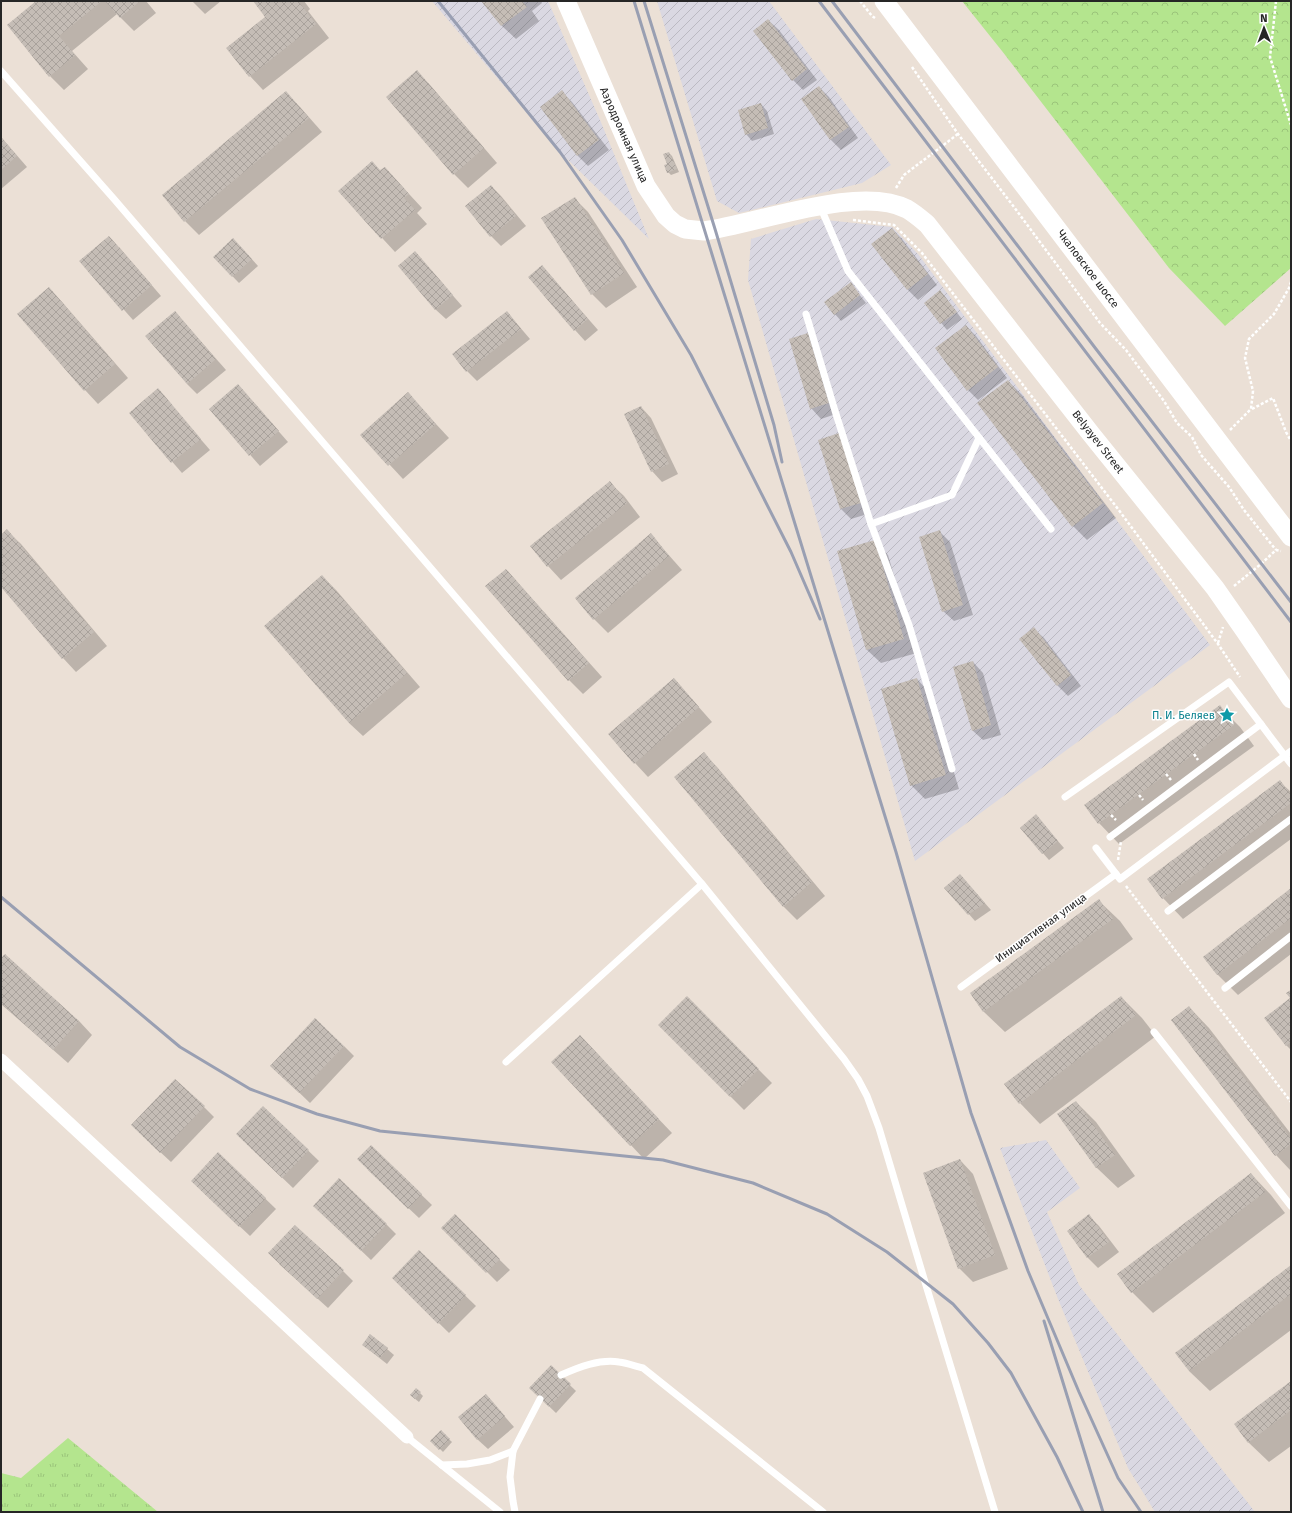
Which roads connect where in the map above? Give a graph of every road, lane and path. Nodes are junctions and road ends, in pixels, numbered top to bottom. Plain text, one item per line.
1 (566, 1) edge
2 (860, 1) edge
3 (884, 1) edge
4 (1276, 1) edge
5 (877, 19) dead end
6 (910, 64) dead end
7 (1, 71) edge
8 (1291, 125) edge
9 (958, 134) junction
10 (888, 202) junction
11 (820, 206) junction
12 (853, 220) dead end
13 (1291, 282) edge
14 (806, 314) dead end
15 (1251, 409) junction
16 (979, 438) junction
17 (1219, 441) junction
18 (1291, 441) edge
19 (1201, 455) junction
20 (872, 524) junction
21 (1051, 529) dead end
22 (1287, 544) edge
23 (1276, 550) junction
24 (1228, 607) junction
25 (1218, 644) junction
26 (1244, 683) dead end
27 (1291, 699) edge
28 (1261, 724) junction
29 (1288, 753) edge
30 (1291, 764) edge
31 (952, 769) dead end
32 (1065, 797) dead end
33 (1291, 819) edge
34 (1122, 828) junction
35 (1110, 837) dead end
36 (1096, 848) dead end
37 (1118, 876) junction
38 (702, 884) junction
39 (1168, 912) dead end
40 (1291, 936) edge
41 (961, 987) dead end
42 (1225, 988) dead end
43 (1154, 1032) dead end
44 (1, 1060) edge
45 (506, 1062) dead end
46 (1291, 1102) edge
47 (1291, 1206) edge
48 (561, 1375) dead end
49 (540, 1399) dead end
50 (407, 1437) joint
51 (513, 1451) junction
52 (442, 1465) junction
53 (500, 1512) edge
54 (515, 1512) edge
55 (823, 1512) edge
56 (996, 1512) edge

1 - 11 street, Аэродромная улица
2 - 5 path
3 - 17 street, Чкаловское шоссе
4 - 8 path
6 - 9 path
7 - 38 lane
9 - 10 path
9 - 19 path
10 - 11 street, Belyayev Street
10 - 24 street, Belyayev Street
11 - 16 lane
12 - 25 path
13 - 15 path
14 - 20 lane
15 - 17 path
15 - 18 path
16 - 20 lane
16 - 21 lane
17 - 19 path
17 - 22 street, Чкаловское шоссе
19 - 23 path
20 - 31 lane
22 - 23 path
23 - 24 path
24 - 25 path
24 - 27 street, Belyayev Street
25 - 26 path
28 - 29 lane
28 - 32 lane
28 - 34 lane
29 - 30 lane
29 - 37 lane, Инициативная улица
33 - 39 lane
34 - 35 lane
34 - 37 path
36 - 37 lane
37 - 41 lane, Инициативная улица
37 - 46 path
38 - 45 lane
38 - 56 lane
40 - 42 lane
43 - 47 lane
44 - 50 street
48 - 55 lane
49 - 51 lane
50 - 52 lane
51 - 52 lane
51 - 54 lane
52 - 53 lane

